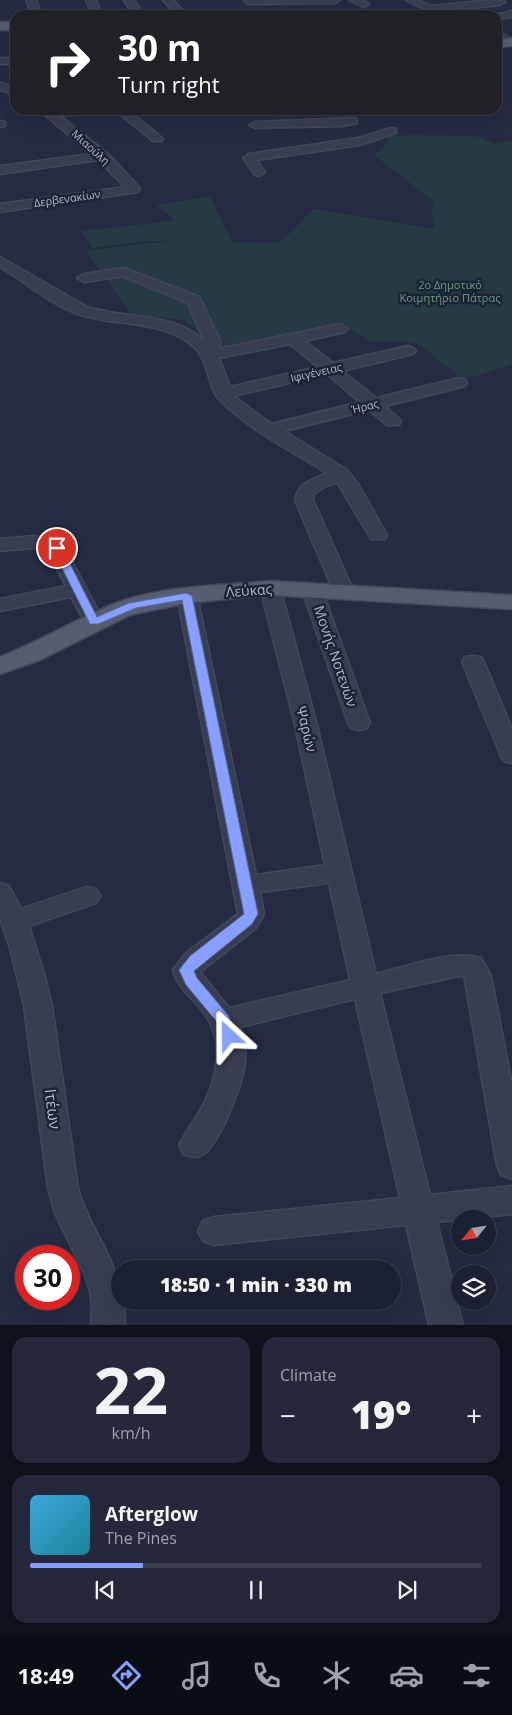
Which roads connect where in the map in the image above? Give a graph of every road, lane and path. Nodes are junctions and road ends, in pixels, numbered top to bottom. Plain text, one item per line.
1 (168, 0) edge
2 (309, 0) edge
3 (335, 0) edge
4 (354, 0) edge
5 (411, 0) edge
6 (248, 1) edge
7 (498, 1) edge
8 (364, 4) dead end
9 (512, 9) edge
10 (177, 10) edge
11 (320, 10) dead end
12 (0, 86) edge
13 (10, 94) edge
14 (52, 115) edge
15 (127, 115) edge
16 (271, 115) edge
17 (349, 115) edge
18 (363, 123) junction
19 (157, 139) dead end
20 (103, 156) junction
21 (0, 170) edge
22 (259, 172) dead end
23 (134, 188) joint
24 (0, 208) edge
25 (0, 261) edge
26 (84, 278) dead end
27 (340, 329) dead end
28 (293, 338) junction
29 (408, 351) dead end
30 (210, 354) junction
31 (328, 368) junction
32 (460, 383) dead end
33 (224, 393) junction
34 (372, 404) junction
35 (393, 421) dead end
36 (271, 429) junction
37 (340, 474) junction
38 (378, 535) dead end
39 (0, 545) edge
40 (270, 588) junction
41 (78, 590) junction
42 (312, 590) junction
43 (344, 592) junction
44 (186, 596) junction
45 (512, 602) edge
46 (0, 605) edge
47 (94, 622) junction
48 (474, 662) dead end
49 (0, 666) edge
50 (359, 723) dead end
51 (512, 756) edge
52 (341, 872) junction
53 (246, 885) junction
54 (0, 892) edge
55 (87, 896) dead end
56 (15, 921) junction
57 (365, 986) junction
58 (223, 1020) junction
59 (194, 1146) dead end
60 (512, 1166) edge
61 (512, 1200) edge
62 (419, 1210) junction
63 (214, 1230) dead end
64 (108, 1325) edge
65 (446, 1325) edge

1 - 10 street
2 - 3 street
2 - 6 street
2 - 11 street
4 - 8 street
5 - 7 street
7 - 9 street
12 - 13 street
14 - 20 street, Μιαούλη
15 - 19 street
16 - 18 street
17 - 18 street
18 - 22 street
20 - 21 street
20 - 23 street, Μιαούλη
23 - 24 street, Δερβενακίων
25 - 30 street
26 - 30 street
27 - 28 street
28 - 30 street
28 - 31 street
29 - 31 street, Ιφιγένειας
30 - 33 street
31 - 33 street, Ιφιγένειας
31 - 34 street
32 - 34 street, Ήρας
33 - 36 street
34 - 35 street
34 - 36 street, Ήρας
36 - 37 street
37 - 38 street
37 - 43 street
39 - 41 street
40 - 42 main road, Λεύκας
40 - 44 main road, Λεύκας
40 - 52 street, Ψαρών
41 - 46 street
41 - 47 street
42 - 43 main road, Λεύκας
42 - 50 street, Μονής Νοτενών
43 - 45 main road, Λεύκας
44 - 47 main road, Λεύκας
44 - 53 street
47 - 49 main road, Λεύκας
48 - 51 street
52 - 53 street
52 - 57 street, Ψαρών
53 - 58 street
54 - 56 street, Ιτέων
55 - 56 street
56 - 64 street, Ιτέων
57 - 58 street
57 - 60 street
57 - 62 street, Ψαρών
58 - 59 street
61 - 62 street
62 - 63 street
62 - 65 street, Ψαρών

